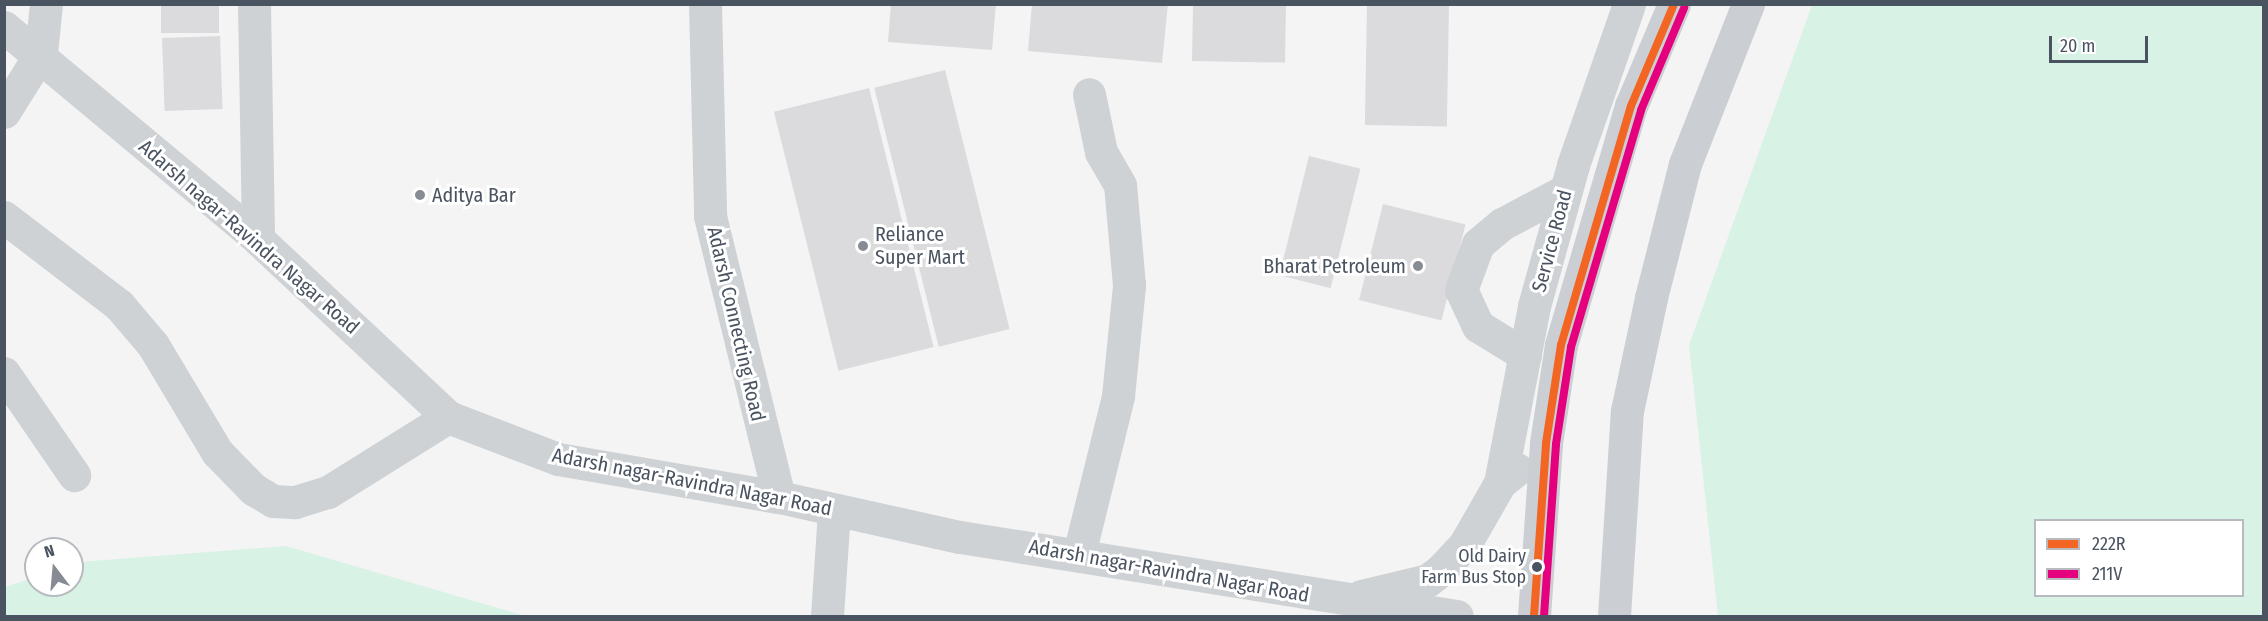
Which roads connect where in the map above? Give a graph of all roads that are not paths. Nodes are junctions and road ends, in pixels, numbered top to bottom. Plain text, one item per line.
1 (46, 4) edge
2 (254, 4) edge
3 (705, 4) edge
4 (1629, 4) edge
5 (1674, 4) edge
6 (1747, 8) edge
7 (4, 27) edge
8 (41, 53) junction
9 (1089, 94) dead end
10 (4, 112) edge
11 (1566, 190) junction
12 (4, 217) edge
13 (258, 239) junction
14 (1525, 355) junction
15 (4, 373) edge
16 (448, 417) junction
17 (1546, 443) junction
18 (74, 475) dead end
19 (1500, 483) junction
20 (779, 497) junction
21 (834, 511) junction
22 (1079, 554) junction
23 (1345, 600) junction
24 (827, 616) edge
25 (1377, 616) edge
26 (1394, 616) edge
27 (1457, 616) edge
28 (1534, 616) edge
29 (1614, 616) edge

1 - 8 street
2 - 13 street
3 - 20 street, Adarsh Connecting Road
4 - 11 street, Service Road
5 - 17 main road
6 - 29 main road
7 - 8 street, Adarsh nagar-Ravindra Nagar Road
8 - 10 street
8 - 13 street, Adarsh nagar-Ravindra Nagar Road
9 - 22 street
11 - 14 street, Service Road
11 - 14 street
12 - 16 street
13 - 16 street, Adarsh nagar-Ravindra Nagar Road
14 - 19 street, Service Road
15 - 18 street
16 - 20 street, Adarsh nagar-Ravindra Nagar Road
17 - 19 street
17 - 28 main road
19 - 23 street
20 - 21 street, Adarsh nagar-Ravindra Nagar Road
21 - 22 street, Adarsh nagar-Ravindra Nagar Road
21 - 24 street
22 - 23 street, Adarsh nagar-Ravindra Nagar Road
23 - 25 street
23 - 26 street
23 - 27 street

